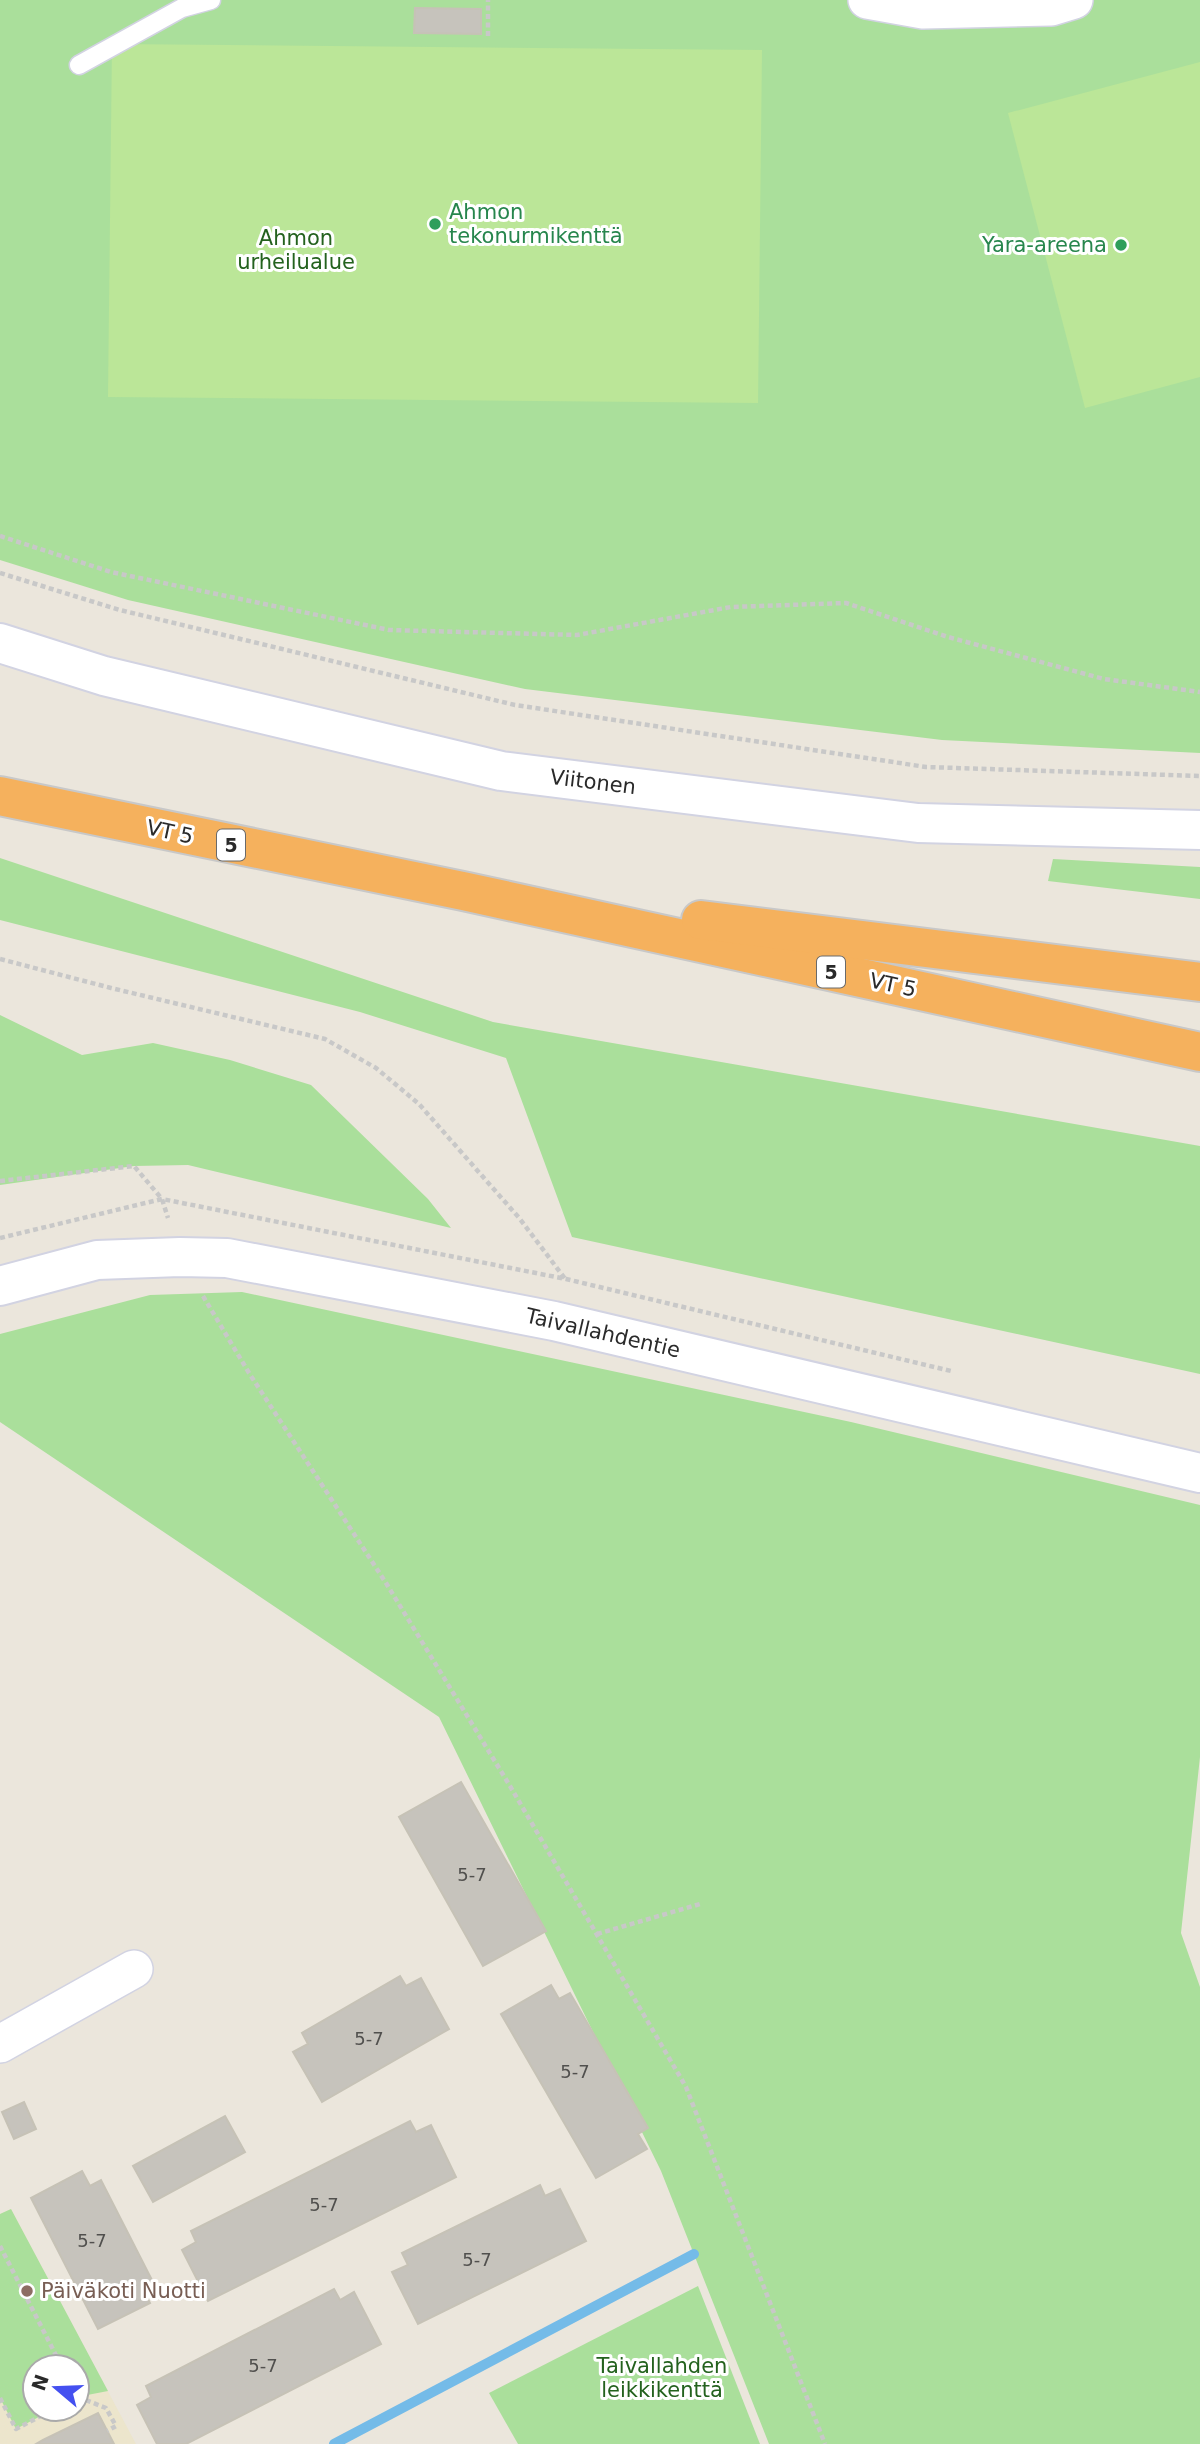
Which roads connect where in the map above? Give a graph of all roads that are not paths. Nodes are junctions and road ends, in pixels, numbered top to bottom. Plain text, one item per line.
1 (211, 0) edge
2 (867, 0) edge
3 (1074, 0) edge
4 (79, 65) dead end
5 (0, 643) edge
6 (0, 796) edge
7 (1200, 830) edge
8 (463, 891) junction
9 (1200, 982) edge
10 (1200, 1052) edge
11 (0, 1286) edge
12 (1200, 1474) edge
13 (134, 1969) dead end
14 (0, 2044) edge

1 - 4 lane
2 - 3 street
5 - 7 street, Viitonen
6 - 8 highway, VT 5 / 5
8 - 9 highway, VT 5 / 5
8 - 10 highway, VT 5 / 5
11 - 12 street, Taivallahdentie
13 - 14 street

